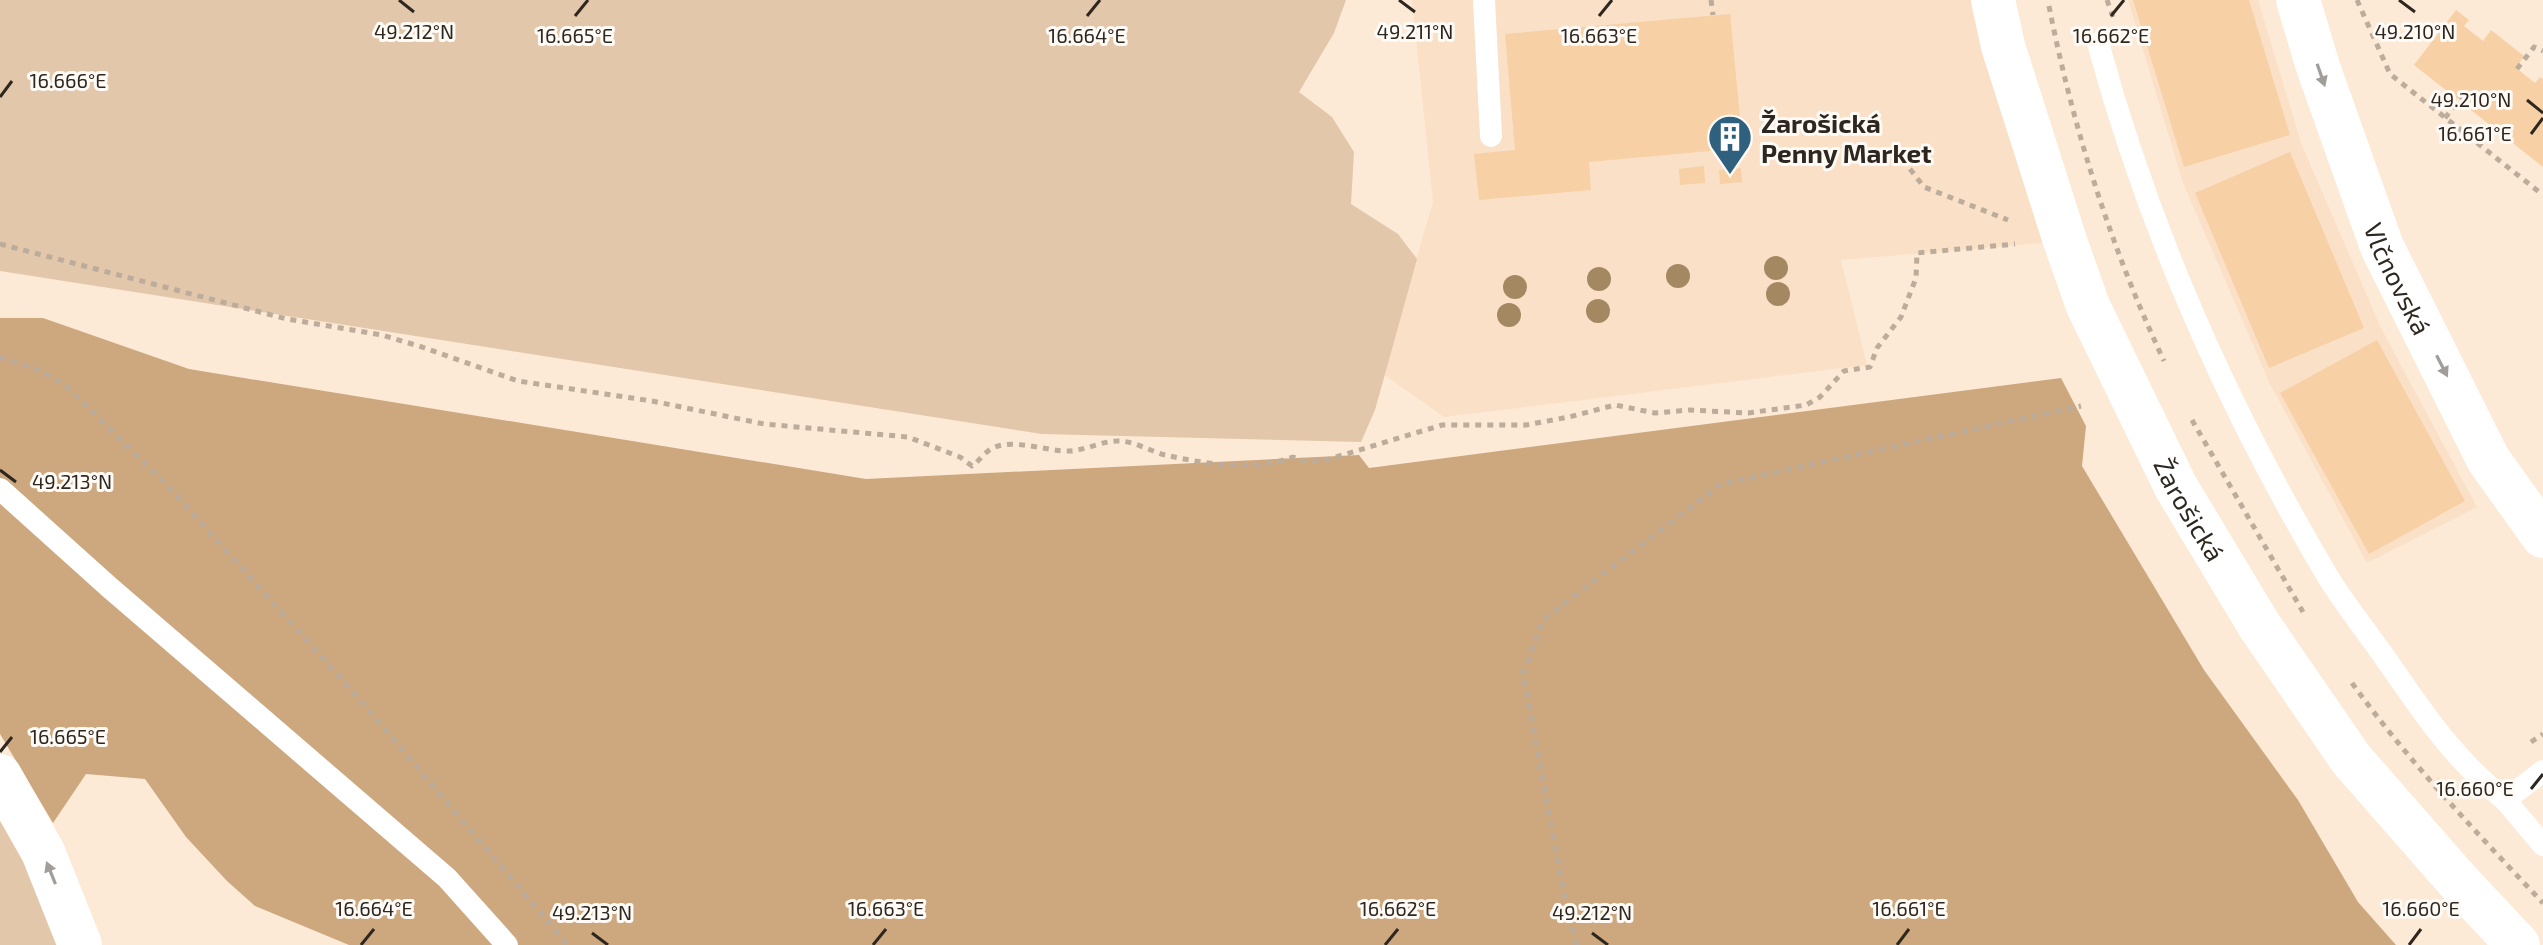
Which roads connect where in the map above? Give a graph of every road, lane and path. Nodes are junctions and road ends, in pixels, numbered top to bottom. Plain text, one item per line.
1 (1484, 0) edge
2 (1711, 0) edge
3 (1993, 0) edge
4 (2298, 0) edge
5 (2357, 0) edge
6 (1713, 15) dead end
7 (2098, 43) dead end
8 (2543, 51) edge
9 (2517, 69) dead end
10 (2464, 94) dead end
11 (2445, 118) junction
12 (1491, 136) dead end
13 (1910, 169) dead end
14 (2542, 193) edge
15 (2008, 220) dead end
16 (0, 244) edge
17 (2015, 244) dead end
18 (0, 357) edge
19 (2081, 406) dead end
20 (0, 489) edge
21 (2543, 536) edge
22 (2543, 734) edge
23 (2527, 745) dead end
24 (2543, 771) edge
25 (0, 776) edge
26 (2505, 800) junction
27 (2543, 845) edge
28 (80, 945) edge
29 (507, 945) edge
30 (568, 945) edge
31 (1577, 945) edge
32 (2518, 945) edge

1 - 12 lane
2 - 6 path
3 - 32 main road, Žarošická
4 -> 21 main road, Vlčnovská
5 - 11 path
7 - 26 lane
8 - 9 path
10 - 11 path
11 - 14 path
13 - 15 path
16 - 17 path
18 - 30 path
19 - 31 path
20 - 29 lane
22 - 23 path
24 - 26 lane
28 -> 25 main road
26 - 27 lane

